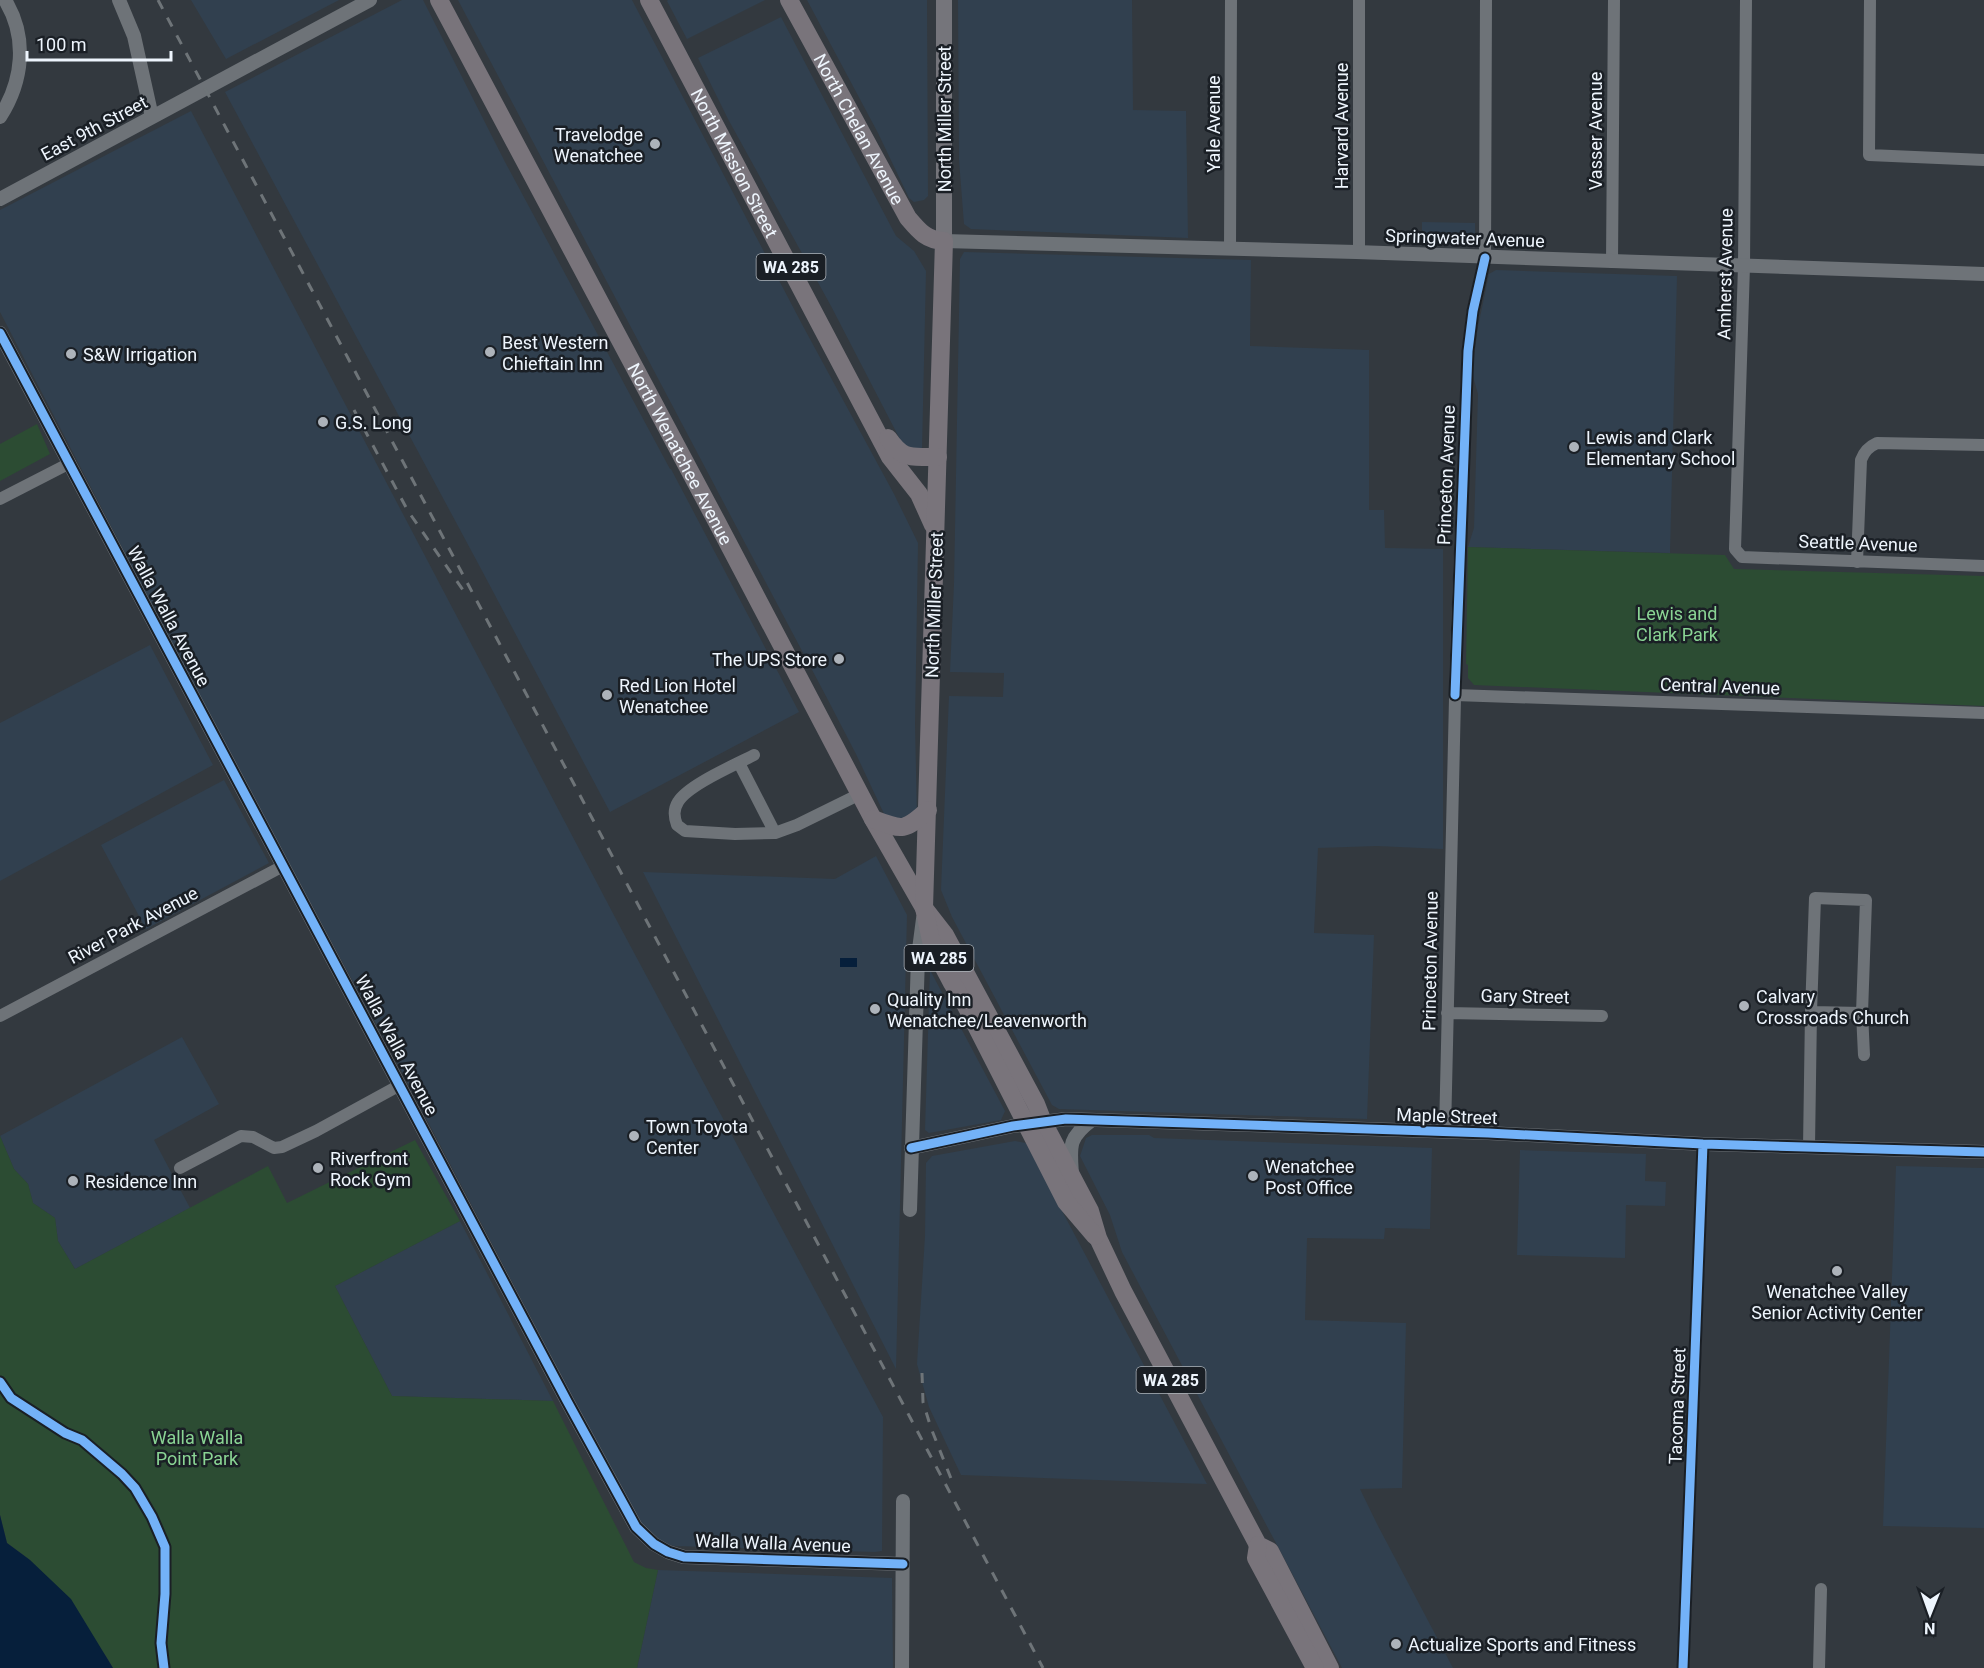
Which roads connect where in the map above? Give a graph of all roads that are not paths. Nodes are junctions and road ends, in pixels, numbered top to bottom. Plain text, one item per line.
1 (5, 0) edge
2 (119, 0) edge
3 (370, 0) edge
4 (439, 0) edge
5 (649, 0) edge
6 (789, 0) edge
7 (944, 0) edge
8 (1231, 0) edge
9 (1359, 0) edge
10 (1486, 0) edge
11 (1614, 0) edge
12 (1746, 0) edge
13 (1870, 0) edge
14 (0, 117) edge
15 (152, 117) junction
16 (1984, 160) edge
17 (0, 199) edge
18 (944, 241) junction
19 (1230, 248) junction
20 (1359, 252) junction
21 (1485, 258) junction
22 (1612, 262) junction
23 (1744, 266) junction
24 (1984, 274) edge
25 (0, 333) edge
26 (873, 423) junction
27 (1984, 445) edge
28 (938, 457) junction
29 (70, 463) junction
30 (0, 498) edge
31 (936, 531) junction
32 (1735, 549) joint
33 (1857, 562) junction
34 (1984, 566) edge
35 (1455, 695) junction
36 (1984, 713) edge
37 (754, 755) dead end
38 (739, 763) junction
39 (860, 794) junction
40 (928, 810) junction
41 (873, 819) junction
42 (775, 833) junction
43 (283, 867) junction
44 (924, 908) junction
45 (1811, 1012) junction
46 (1447, 1013) junction
47 (1862, 1013) junction
48 (0, 1016) edge
49 (1602, 1016) dead end
50 (1864, 1055) dead end
51 (400, 1085) junction
52 (1092, 1120) junction
53 (1035, 1123) junction
54 (1445, 1132) junction
55 (1703, 1144) junction
56 (1809, 1147) junction
57 (911, 1148) junction
58 (1984, 1152) edge
59 (180, 1168) dead end
60 (1072, 1176) junction
61 (910, 1210) dead end
62 (1098, 1238) junction
63 (903, 1501) dead end
64 (1258, 1545) junction
65 (903, 1564) junction
66 (1821, 1589) dead end
67 (902, 1668) edge
68 (1315, 1668) edge
69 (1330, 1668) edge
70 (1683, 1668) edge
71 (1819, 1668) edge

1 - 14 street
2 - 15 street
3 - 15 street, East 9th Street
4 - 39 main road, North Wenatchee Avenue
5 - 26 main road, North Mission Street / WA 285
6 - 18 main road, North Chelan Avenue
7 - 18 main road, North Miller Street
8 - 19 street, Yale Avenue
9 - 20 street, Harvard Avenue
10 - 21 street, Princeton Avenue
11 - 22 street, Vasser Avenue
12 - 23 street, Amherst Avenue
13 - 16 street
15 - 17 street, East 9th Street
18 - 19 street, Springwater Avenue
18 - 28 main road, North Miller Street / WA 285
19 - 20 street, Springwater Avenue
20 - 21 street, Springwater Avenue
21 - 22 street, Springwater Avenue
21 - 35 street, Princeton Avenue
22 - 23 street, Springwater Avenue
23 - 24 street, Springwater Avenue
23 - 32 street, Amherst Avenue
25 - 29 street, Walla Walla Avenue
26 - 28 main road, North Mission Street / WA 285
26 - 31 main road, North Mission Street / WA 285
27 - 33 street
28 - 31 main road, North Miller Street / WA 285
29 - 30 street
29 - 43 street, Walla Walla Avenue
31 - 40 main road, North Miller Street / WA 285
32 - 33 street, Seattle Avenue
33 - 34 street, Seattle Avenue
35 - 36 street, Central Avenue
35 - 46 street, Princeton Avenue
37 - 38 street
38 - 42 street
38 - 42 street
39 - 41 main road, North Wenatchee Avenue
39 - 42 street
40 - 41 main road
40 - 44 main road, North Miller Street / WA 285
41 - 44 main road, North Wenatchee Avenue
43 - 48 street, River Park Avenue
43 - 51 street, Walla Walla Avenue
44 - 53 main road, North Wenatchee Avenue / WA 285
44 - 57 street, North Miller Street
45 - 47 street
45 - 47 street
45 - 56 street
46 - 49 street, Gary Street
46 - 54 street, Princeton Avenue
47 - 50 street
51 - 59 street
51 - 65 street, Walla Walla Avenue
52 - 53 street, Maple Street
52 - 54 street, Maple Street
52 - 60 street, WA 285
53 - 57 street, Maple Street
53 - 60 main road, North Wenatchee Avenue / WA 285
53 - 62 main road, North Wenatchee Avenue / WA 285
54 - 55 street, Maple Street
55 - 56 street, Maple Street
55 - 70 street, Tacoma Street
56 - 58 street, Maple Street
57 - 61 street, North Miller Street
60 - 62 main road, North Wenatchee Avenue / WA 285
62 - 64 main road, North Wenatchee Avenue / WA 285
63 - 65 street
64 - 68 main road, North Wenatchee Avenue / WA 285
64 - 69 main road, North Wenatchee Avenue / WA 285
65 - 67 street
66 - 71 street

